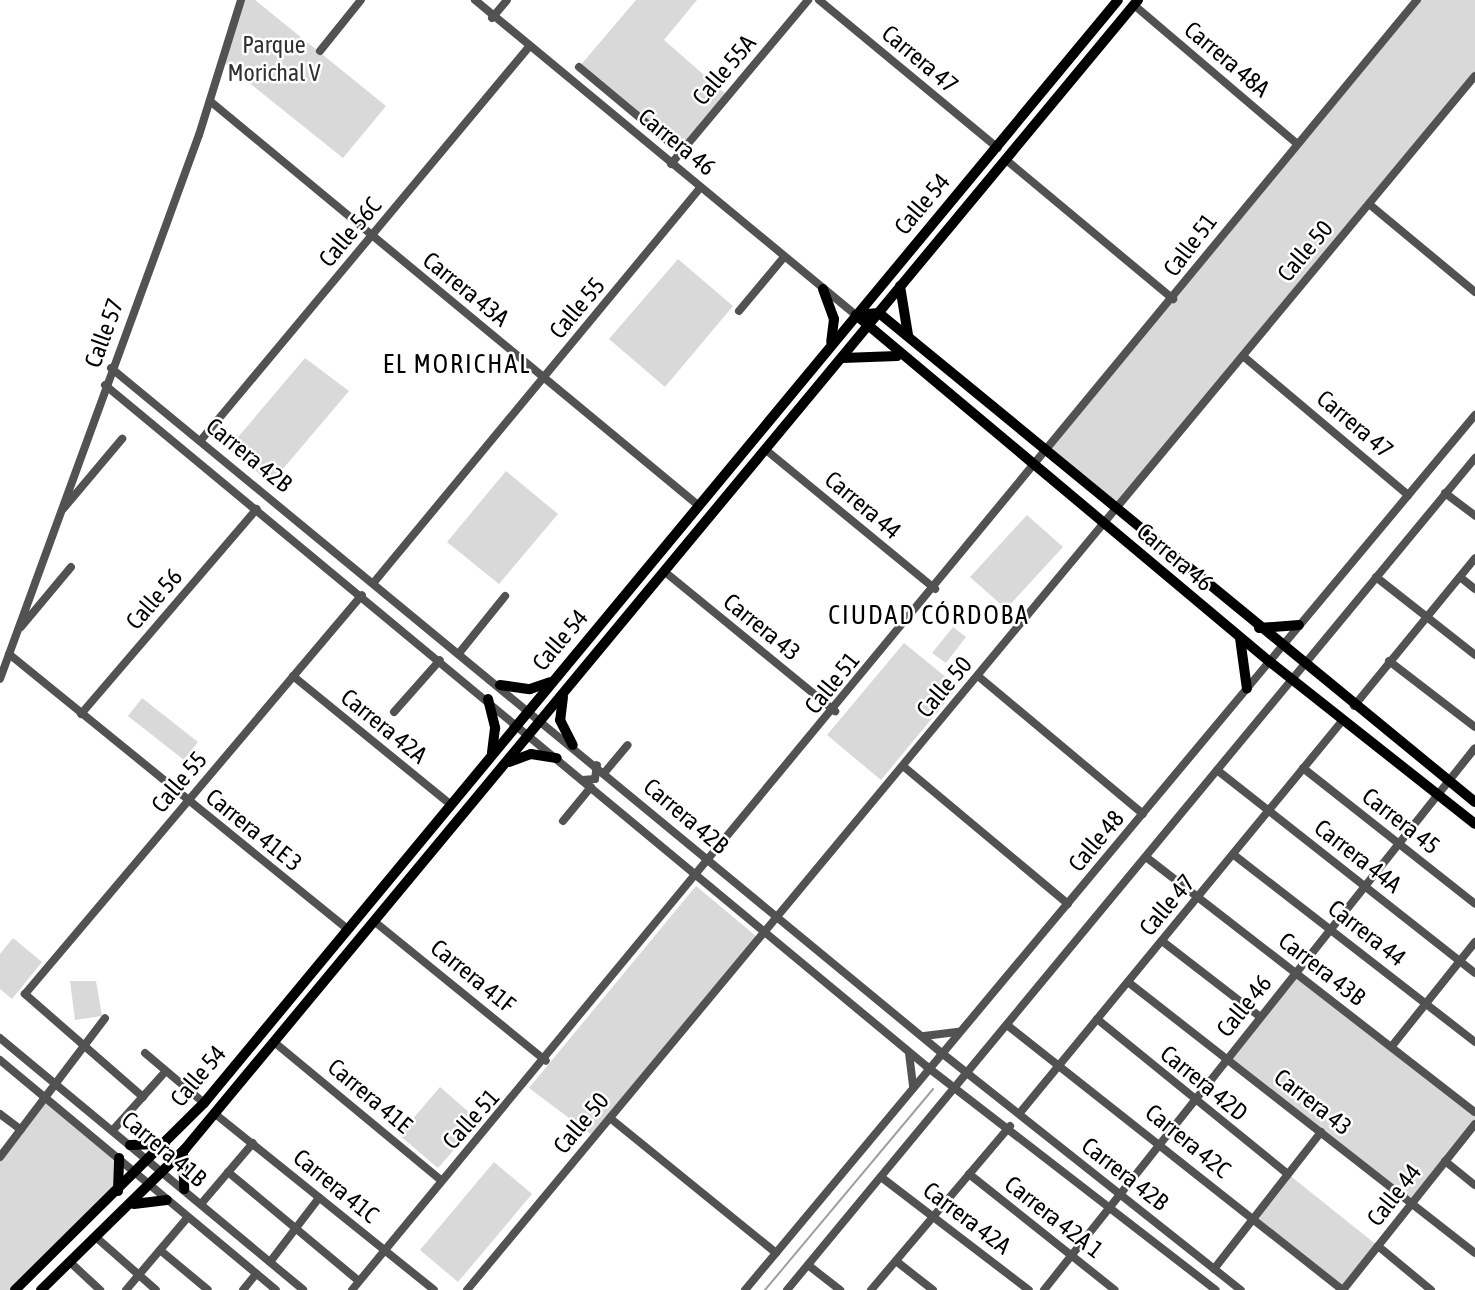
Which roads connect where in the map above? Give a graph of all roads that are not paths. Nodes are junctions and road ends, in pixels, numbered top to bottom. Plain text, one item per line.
1 (241, 0) edge
2 (361, 0) edge
3 (475, 0) edge
4 (808, 0) edge
5 (819, 0) edge
6 (1118, 0) edge
7 (1417, 0) edge
8 (502, 2) edge
9 (1136, 2) edge
10 (492, 18) junction
11 (528, 48) junction
12 (320, 51) dead end
13 (579, 67) dead end
14 (1475, 76) edge
15 (210, 101) junction
16 (1296, 143) junction
17 (998, 148) junction
18 (681, 152) junction
19 (1005, 159) junction
20 (671, 164) junction
21 (700, 188) junction
22 (1369, 204) junction
23 (371, 237) junction
24 (784, 257) junction
25 (900, 285) junction
26 (823, 289) junction
27 (1475, 292) edge
28 (1173, 299) junction
29 (739, 311) dead end
30 (879, 313) junction
31 (856, 315) junction
32 (866, 328) junction
33 (914, 343) junction
34 (830, 344) junction
35 (1243, 356) junction
36 (901, 357) junction
37 (843, 358) junction
38 (111, 368) junction
39 (544, 377) junction
40 (106, 385) junction
41 (972, 392) junction
42 (960, 406) junction
43 (1475, 415) edge
44 (122, 439) dead end
45 (201, 440) junction
46 (766, 450) junction
47 (1045, 455) junction
48 (1475, 458) edge
49 (1035, 468) junction
50 (1445, 493) junction
51 (1408, 495) junction
52 (698, 505) junction
53 (257, 509) junction
54 (1115, 511) junction
55 (60, 512) junction
56 (1475, 516) edge
57 (1104, 525) junction
58 (1475, 558) edge
59 (71, 567) dead end
60 (665, 572) junction
61 (1376, 577) junction
62 (1460, 577) junction
63 (375, 581) junction
64 (935, 589) junction
65 (1475, 589) edge
66 (362, 595) junction
67 (505, 596) dead end
68 (1427, 616) junction
69 (1253, 625) junction
70 (1300, 625) junction
71 (17, 632) junction
72 (1239, 637) junction
73 (1280, 648) junction
74 (460, 652) junction
75 (9, 654) junction
76 (1475, 655) edge
77 (440, 660) junction
78 (1389, 661) junction
79 (1270, 662) junction
80 (1303, 665) junction
81 (564, 670) junction
82 (978, 676) junction
83 (293, 677) junction
84 (0, 679) edge
85 (1292, 679) junction
86 (500, 685) junction
87 (1247, 689) junction
88 (567, 691) junction
89 (488, 699) junction
90 (1354, 706) junction
91 (529, 709) junction
92 (835, 711) junction
93 (394, 712) dead end
94 (81, 713) junction
95 (542, 720) junction
96 (1343, 720) junction
97 (517, 725) junction
98 (1475, 727) edge
99 (529, 735) junction
100 (573, 745) junction
101 (628, 745) dead end
102 (1475, 748) edge
103 (491, 757) junction
104 (557, 758) junction
105 (596, 765) junction
106 (903, 766) junction
107 (1303, 768) junction
108 (500, 769) junction
109 (1217, 770) junction
110 (604, 772) junction
111 (580, 779) junction
112 (1448, 782) junction
113 (591, 787) junction
114 (1438, 795) junction
115 (188, 802) junction
116 (1475, 802) edge
117 (451, 805) junction
118 (1269, 811) junction
119 (1143, 814) junction
120 (563, 821) dead end
121 (1475, 824) edge
122 (1399, 844) junction
123 (1234, 855) junction
124 (1146, 856) junction
125 (710, 862) junction
126 (697, 877) junction
127 (1365, 886) junction
128 (1199, 897) junction
129 (1068, 904) junction
130 (1475, 904) edge
131 (778, 916) junction
132 (375, 922) junction
133 (347, 929) junction
134 (1331, 929) junction
135 (765, 932) junction
136 (1161, 941) junction
137 (1475, 942) edge
138 (1460, 961) junction
139 (1296, 973) junction
140 (1475, 973) edge
141 (1128, 982) junction
142 (1426, 1004) junction
143 (1259, 1016) junction
144 (105, 1018) dead end
145 (1097, 1019) junction
146 (1007, 1025) junction
147 (964, 1028) junction
148 (921, 1035) junction
149 (0, 1038) edge
150 (274, 1042) junction
151 (1475, 1042) edge
152 (1392, 1046) junction
153 (82, 1048) junction
154 (908, 1051) junction
155 (145, 1053) dead end
156 (943, 1054) junction
157 (1226, 1059) junction
158 (0, 1060) edge
159 (546, 1061) junction
160 (1059, 1066) junction
161 (930, 1069) junction
162 (166, 1071) junction
163 (967, 1073) junction
164 (55, 1083) junction
165 (956, 1086) junction
166 (910, 1094) junction
167 (143, 1097) junction
168 (46, 1098) junction
169 (1194, 1101) junction
170 (204, 1103) junction
171 (1475, 1112) edge
172 (214, 1113) junction
173 (0, 1114) edge
174 (1019, 1114) junction
175 (610, 1118) junction
176 (1475, 1124) edge
177 (1010, 1126) junction
178 (21, 1130) junction
179 (113, 1130) junction
180 (1321, 1132) junction
181 (171, 1139) junction
182 (1161, 1142) junction
183 (253, 1143) junction
184 (130, 1145) junction
185 (185, 1149) junction
186 (0, 1157) edge
187 (119, 1158) junction
188 (150, 1161) junction
189 (1445, 1161) junction
190 (163, 1172) junction
191 (228, 1172) junction
192 (137, 1174) junction
193 (969, 1174) junction
194 (1288, 1174) junction
195 (881, 1177) junction
196 (441, 1180) junction
197 (150, 1185) junction
198 (1475, 1185) edge
199 (184, 1189) junction
200 (1120, 1194) junction
201 (319, 1198) junction
202 (113, 1199) junction
203 (167, 1200) junction
204 (1412, 1203) junction
205 (133, 1204) junction
206 (201, 1204) junction
207 (1111, 1206) junction
208 (122, 1216) junction
209 (934, 1216) junction
210 (187, 1218) junction
211 (1253, 1219) junction
212 (295, 1229) junction
213 (98, 1239) junction
214 (1378, 1246) junction
215 (160, 1250) junction
216 (384, 1250) junction
217 (776, 1253) junction
218 (1475, 1253) edge
219 (1072, 1255) junction
220 (896, 1261) junction
221 (270, 1262) junction
222 (71, 1263) junction
223 (808, 1265) junction
224 (1214, 1269) junction
225 (256, 1274) junction
226 (139, 1275) junction
227 (359, 1281) junction
228 (1205, 1281) junction
229 (43, 1289) edge
230 (15, 1290) edge
231 (100, 1290) edge
232 (126, 1290) edge
233 (156, 1290) edge
234 (208, 1290) edge
235 (243, 1290) edge
236 (275, 1290) edge
237 (303, 1290) edge
238 (352, 1290) edge
239 (434, 1290) edge
240 (467, 1290) edge
241 (745, 1290) edge
242 (787, 1290) edge
243 (840, 1290) edge
244 (872, 1290) edge
245 (933, 1290) edge
246 (1029, 1290) edge
247 (1044, 1290) edge
248 (1115, 1290) edge
249 (1197, 1290) edge
250 (1216, 1290) edge
251 (1241, 1290) edge
252 (1343, 1290) edge
253 (1431, 1290) edge

1 - 15 street, Calle 57
2 - 12 street
3 - 10 street, Carrera 46
4 - 18 street, Calle 55A
5 - 17 street, Carrera 47
6 - 17 main road, Calle 54
7 - 16 street, Calle 51
8 - 10 street
9 - 16 street, Carrera 48A
9 - 19 main road, Calle 54
10 - 11 street, Carrera 46
11 - 20 street, Carrera 46
11 - 23 street, Calle 56C
13 - 18 street, Carrera 46
14 - 22 street, Calle 50
15 - 23 street, Carrera 43A
15 - 38 street, Calle 57
16 - 28 street, Calle 51
17 - 31 main road, Calle 54
18 - 20 street, Calle 55A
19 - 25 main road, Calle 54
19 - 28 street
20 - 21 street, Carrera 46
21 - 24 street, Carrera 46
21 - 39 street, Calle 55
22 - 27 street
22 - 35 street, Calle 50
23 - 39 street, Carrera 43A
23 - 45 street, Calle 56C
24 - 26 street, Carrera 46
24 - 29 street
25 - 30 main road, Calle 54
25 - 33 main road
26 - 31 street, Carrera 46
26 - 34 main road
28 - 47 street, Calle 51
30 - 31 main road
30 - 32 main road, Calle 54
30 - 33 main road, Carrera 46
31 - 32 main road, Carrera 46
31 - 34 main road, Calle 54
32 - 36 main road, Carrera 46
32 - 37 main road, Calle 54
33 - 41 main road, Carrera 46
34 - 52 main road, Calle 54
35 - 51 street, Carrera 47
35 - 54 street, Calle 50
36 - 37 main road
36 - 42 main road, Carrera 46
37 - 46 main road, Calle 54
38 - 40 street, Calle 57
38 - 45 street, Carrera 42B
39 - 52 street, Carrera 43A
39 - 63 street, Calle 55
40 - 53 street, Carrera 42B
40 - 55 street, Calle 57
41 - 42 main road
41 - 47 main road, Carrera 46
42 - 49 main road, Carrera 46
43 - 51 street, Calle 48
44 - 55 street
45 - 63 street, Carrera 42B
46 - 60 main road, Calle 54
46 - 64 street, Carrera 44
47 - 49 street, Calle 51
47 - 54 main road, Carrera 46
48 - 50 street, Calle 48
49 - 57 main road, Carrera 46
49 - 64 street, Calle 51
50 - 56 street
50 - 61 street, Calle 48
51 - 70 street, Calle 48
52 - 81 main road, Calle 54
53 - 66 street, Carrera 42B
53 - 94 street, Calle 56
54 - 57 street, Calle 50
54 - 69 main road, Carrera 46
55 - 71 street, Calle 57
57 - 72 main road, Carrera 46
57 - 82 street, Calle 50
58 - 62 street
59 - 71 street
60 - 88 main road, Calle 54
60 - 92 street, Carrera 43
61 - 68 street
61 - 80 street, Calle 48
62 - 65 street
62 - 68 street
63 - 74 street, Carrera 42B
64 - 92 street, Calle 51
66 - 77 street, Carrera 42B
66 - 83 street, Calle 55
67 - 74 street
68 - 76 street
68 - 78 street
69 - 70 main road
69 - 73 main road, Carrera 46
70 - 73 street, Calle 48
71 - 75 street, Calle 57
72 - 79 main road, Carrera 46
72 - 87 main road
73 - 79 street, Calle 48
73 - 80 main road, Carrera 46
74 - 86 street, Carrera 42B
75 - 84 street, Calle 57
75 - 94 street, Carrera 41E 3
77 - 89 street, Carrera 42B
77 - 93 street
78 - 90 street
78 - 98 street
79 - 85 main road, Carrera 46
79 - 87 street, Calle 48
80 - 85 street, Calle 48
80 - 90 main road, Carrera 46
81 - 86 main road
81 - 91 main road, Calle 54
82 - 106 street, Calle 50
82 - 119 street
83 - 115 street, Calle 55
83 - 117 street, Carrera 42A
85 - 96 main road, Carrera 46
85 - 109 street, Calle 48
86 - 91 street, Carrera 42B
87 - 119 street, Calle 48
88 - 95 main road, Calle 54
88 - 100 main road
89 - 97 street, Carrera 42B
89 - 103 main road
90 - 112 main road, Carrera 46
91 - 95 street, Carrera 42B
91 - 97 main road, Calle 54
92 - 125 street, Calle 51
94 - 115 street, Carrera 41E 3
95 - 99 main road, Calle 54
95 - 100 street, Carrera 42B
96 - 107 street, Calle 47
96 - 114 main road, Carrera 46
97 - 99 street, Carrera 42B
97 - 103 main road, Calle 54
99 - 104 street, Carrera 42B
99 - 108 main road, Calle 54
100 - 105 street, Carrera 42B
101 - 110 street
102 - 112 street, Calle 46
103 - 117 main road, Calle 54
104 - 108 main road
104 - 111 street, Carrera 42B
105 - 110 street, Carrera 42B
105 - 111 street
106 - 129 street
106 - 131 street, Calle 50
107 - 118 street, Calle 47
107 - 122 street, Carrera 45
108 - 132 main road, Calle 54
109 - 118 street, Carrera 44A
109 - 124 street, Calle 48
110 - 125 street, Carrera 42B
111 - 113 street, Carrera 42B
112 - 114 street, Calle 46
112 - 116 main road, Carrera 46
113 - 120 street
113 - 126 street, Carrera 42B
114 - 121 main road, Carrera 46
114 - 122 street, Calle 46
115 - 133 street, Carrera 41E 3
115 - 153 street, Calle 55
117 - 133 main road, Calle 54
118 - 123 street, Calle 47
118 - 127 street, Carrera 44A
119 - 129 street, Calle 48
122 - 127 street, Calle 46
122 - 130 street, Carrera 45
123 - 128 street, Calle 47
123 - 134 street, Carrera 44
124 - 128 street, Carrera 43B
124 - 146 street, Calle 48
125 - 126 street, Calle 51
125 - 131 street, Carrera 42B
126 - 135 street, Carrera 42B
126 - 159 street, Calle 51
127 - 134 street, Calle 46
127 - 138 street, Carrera 44A
128 - 136 street, Calle 47
128 - 139 street, Carrera 43B
129 - 147 street, Calle 48
131 - 135 street, Calle 50
131 - 148 street, Carrera 42B
132 - 150 main road, Calle 54
132 - 159 street, Carrera 41F
133 - 170 main road, Calle 54
134 - 139 street, Calle 46
134 - 142 street, Carrera 44
135 - 154 street, Carrera 42B
135 - 175 street, Calle 50
136 - 141 street, Calle 47
136 - 143 street
137 - 138 street
138 - 140 street, Carrera 44A
138 - 142 street
139 - 143 street, Calle 46
139 - 152 street, Carrera 43B
141 - 145 street, Calle 47
141 - 157 street, Carrera 43
142 - 151 street, Carrera 44
142 - 152 street
143 - 157 street, Calle 46
144 - 153 street
145 - 160 street, Calle 47
145 - 169 street, Carrera 42D
146 - 160 street, Carrera 42C
146 - 163 street, Calle 48
147 - 148 street
147 - 156 street, Calle 48
148 - 156 street, Carrera 42B
149 - 164 street, Carrera 41B
150 - 172 main road, Calle 54
150 - 196 street, Carrera 41E
152 - 171 street, Carrera 43B
153 - 164 street
153 - 167 street
154 - 161 street, Carrera 42B
154 - 166 street
155 - 162 street
156 - 161 street, Calle 48
156 - 163 street, Carrera 42B
157 - 169 street, Calle 46
157 - 180 street, Carrera 43
158 - 168 street, Carrera 41B
159 - 196 street, Calle 51
160 - 174 street, Calle 47
160 - 182 street, Carrera 42C
161 - 165 street, Carrera 42B
161 - 166 street, Calle 48
162 - 167 street
162 - 170 street
163 - 165 street, Calle 48
163 - 174 street, Carrera 42B
164 - 168 street
164 - 179 street, Carrera 41B
165 - 177 street, Carrera 42B
165 - 195 street, Calle 48
166 - 217 street, Calle 48
167 - 179 street
168 - 178 street
168 - 187 street, Carrera 41B
169 - 182 street, Calle 46
169 - 194 street, Carrera 42D
170 - 181 main road, Calle 54
172 - 183 street, Carrera 41C
172 - 185 main road, Calle 54
173 - 178 street
174 - 200 street, Carrera 42B
175 - 217 street
175 - 240 street, Calle 50
176 - 189 street, Calle 44
177 - 193 street
177 - 207 street, Carrera 42B
178 - 186 street
179 - 184 street, Carrera 41B
180 - 194 street
180 - 204 street, Carrera 43
181 - 184 main road
181 - 188 main road, Calle 54
182 - 200 street, Calle 46
182 - 211 street, Carrera 42C
183 - 191 street
183 - 201 street, Carrera 41C
184 - 188 street, Carrera 41B
185 - 190 main road, Calle 54
185 - 199 main road
187 - 192 street, Carrera 41B
187 - 202 main road
188 - 190 street, Carrera 41B
188 - 192 main road, Calle 54
189 - 198 street
189 - 204 street, Calle 44
190 - 197 main road, Calle 54
190 - 199 street, Carrera 41B
191 - 206 street
191 - 212 street
192 - 197 street, Carrera 41B
192 - 202 main road, Calle 54
193 - 209 street
193 - 219 street, Carrera 42A 1
194 - 211 street
195 - 209 street, Carrera 42A
195 - 223 street, Calle 48
196 - 216 street, Calle 51
197 - 203 street, Carrera 41B
197 - 205 main road, Calle 54
199 - 206 street, Carrera 41B
200 - 207 street, Calle 46
200 - 224 street, Carrera 42B
201 - 212 street
201 - 216 street, Carrera 41C
202 - 208 main road
202 - 230 main road, Calle 54
203 - 205 main road
203 - 210 street, Carrera 41B
204 - 214 street, Calle 44
204 - 218 street, Carrera 43
205 - 208 main road, Calle 54
206 - 221 street, Carrera 41B
207 - 219 street, Calle 46
207 - 228 street, Carrera 42B
208 - 213 main road, Calle 54
209 - 220 street
209 - 246 street, Carrera 42A
210 - 215 street
210 - 225 street, Carrera 41B
211 - 224 street
211 - 252 street, Carrera 42C
212 - 221 street
212 - 227 street
213 - 222 main road, Calle 54
213 - 226 street
214 - 252 street, Calle 44
214 - 253 street
215 - 226 street
215 - 234 street
216 - 227 street, Calle 51
216 - 239 street, Carrera 41C
217 - 241 street, Calle 48
219 - 247 street, Calle 46
219 - 248 street, Carrera 42A 1
220 - 244 street
220 - 245 street
221 - 237 street, Carrera 41B
222 - 229 main road, Calle 54
222 - 231 street
223 - 242 street, Calle 48
223 - 243 street
224 - 251 street, Carrera 42B
225 - 235 street
225 - 236 street, Carrera 41B
226 - 232 street
226 - 233 street
227 - 238 street, Calle 51
228 - 249 street
228 - 250 street, Carrera 42B

